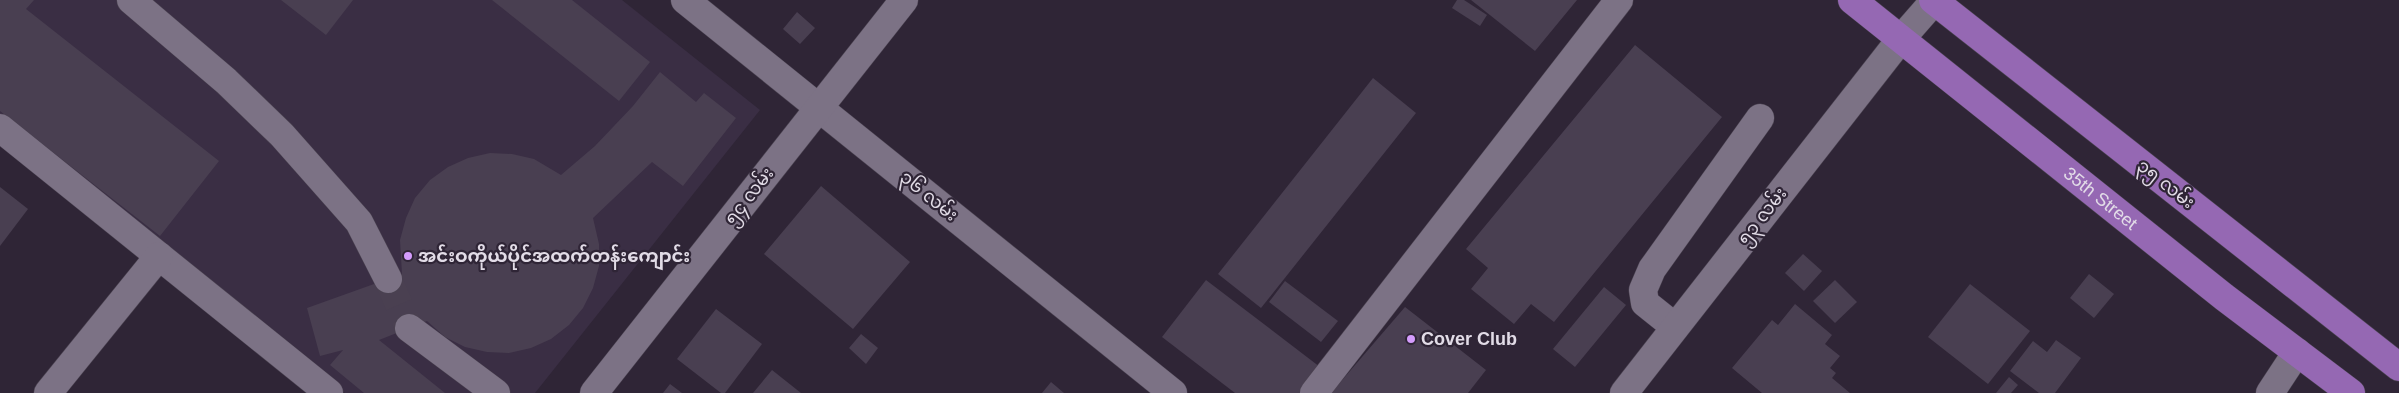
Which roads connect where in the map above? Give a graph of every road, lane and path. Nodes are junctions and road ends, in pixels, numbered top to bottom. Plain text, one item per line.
1 (131, 0) edge
2 (685, 0) edge
3 (904, 0) edge
4 (1619, 0) edge
5 (1852, 0) edge
6 (1934, 0) edge
7 (1900, 40) junction
8 (819, 108) junction
9 (1760, 118) dead end
10 (0, 128) edge
11 (159, 256) junction
12 (388, 279) tunnel mouth
13 (409, 328) tunnel mouth
14 (1675, 328) junction
15 (2297, 352) junction
16 (2399, 367) edge
17 (48, 393) edge
18 (329, 393) edge
19 (496, 393) edge
20 (594, 393) edge
21 (1173, 393) edge
22 (1314, 393) edge
23 (1624, 393) edge
24 (2270, 393) edge
25 (2351, 393) edge

1 - 12 street
2 - 8 street, ၃၆ လမ်း
3 - 8 street, ၅၄ လမ်း
4 - 22 street
5 - 7 main road, 35th Street
6 - 7 street, ၅၃ လမ်း
6 - 16 main road, ၃၅ လမ်း
7 - 14 street, ၅၃ လမ်း
7 - 15 main road, 35th Street
8 - 20 street, ၅၄ လမ်း
8 - 21 street, ၃၆ လမ်း
9 - 14 street
10 - 11 street
11 - 17 street
11 - 18 street
13 - 19 street
14 - 23 street, ၅၃ လမ်း
15 - 24 street
15 - 25 main road, 35th Street

